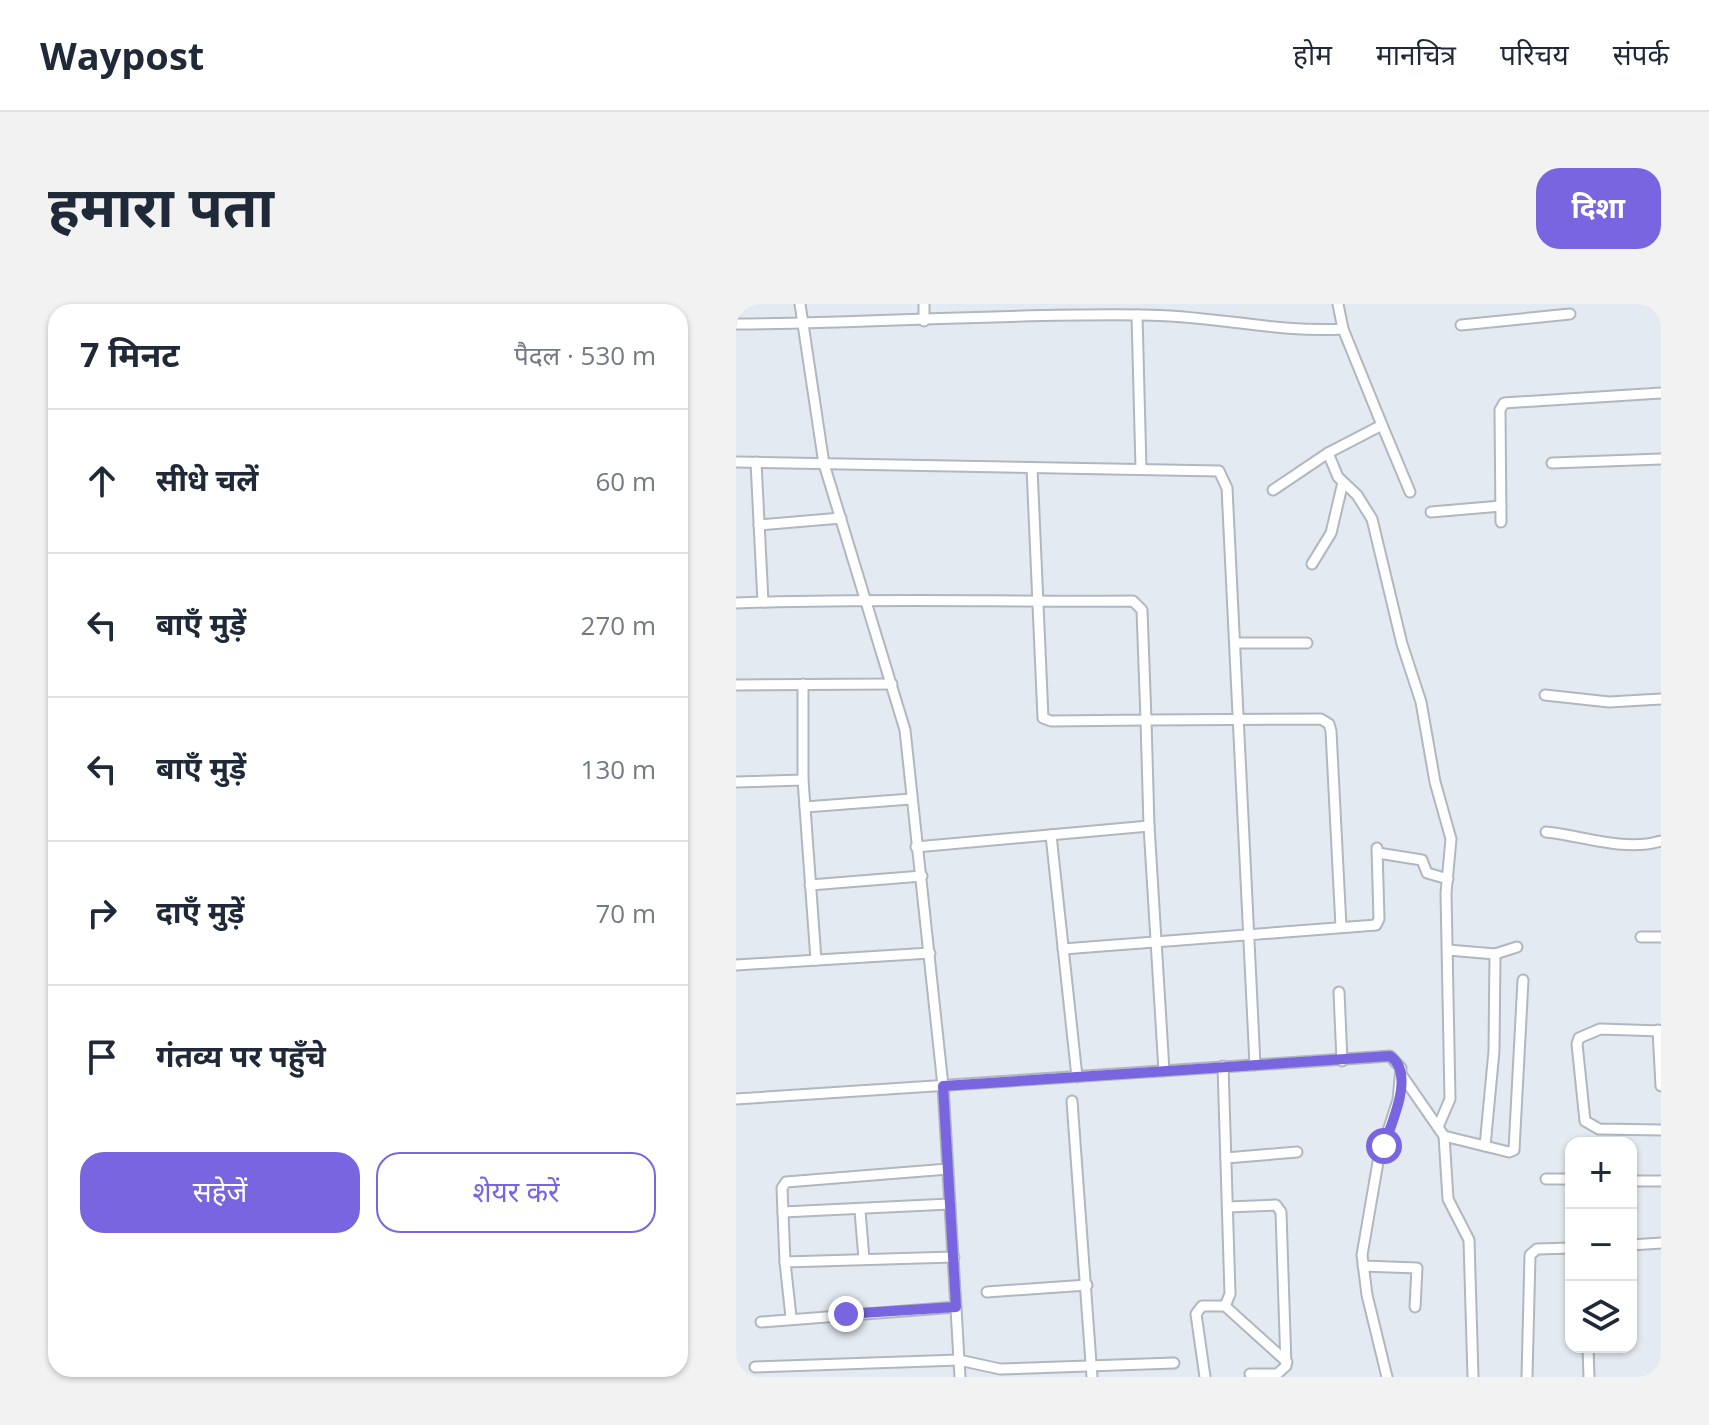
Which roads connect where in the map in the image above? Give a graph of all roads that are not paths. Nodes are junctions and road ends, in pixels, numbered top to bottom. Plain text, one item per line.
1 (800, 304) edge
2 (924, 304) edge
3 (1036, 304) edge
4 (1338, 304) edge
5 (1537, 309) edge
6 (1570, 314) dead end
7 (1137, 315) junction
8 (1037, 318) junction
9 (924, 321) junction
10 (736, 324) edge
11 (803, 324) junction
12 (1461, 325) dead end
13 (1343, 329) junction
14 (1661, 393) edge
15 (1382, 425) junction
16 (1328, 453) junction
17 (1661, 459) edge
18 (736, 462) edge
19 (756, 462) junction
20 (1552, 463) dead end
21 (824, 464) junction
22 (1032, 468) junction
23 (1141, 469) junction
24 (1343, 482) junction
25 (1273, 490) dead end
26 (1410, 492) dead end
27 (1501, 506) junction
28 (1431, 512) dead end
29 (841, 518) junction
30 (1501, 522) dead end
31 (759, 525) junction
32 (1312, 564) dead end
33 (867, 598) junction
34 (763, 602) junction
35 (1040, 602) junction
36 (736, 603) edge
37 (1237, 643) junction
38 (1307, 643) dead end
39 (803, 684) junction
40 (892, 684) junction
41 (736, 685) edge
42 (1545, 695) dead end
43 (1661, 699) edge
44 (1240, 719) junction
45 (1146, 720) junction
46 (803, 780) junction
47 (736, 782) edge
48 (911, 799) junction
49 (805, 807) junction
50 (1149, 826) junction
51 (1546, 832) dead end
52 (1051, 835) junction
53 (1661, 841) edge
54 (916, 847) junction
55 (922, 876) junction
56 (1448, 879) junction
57 (810, 885) junction
58 (1341, 927) junction
59 (1250, 933) junction
60 (1641, 937) dead end
61 (1661, 937) edge
62 (1157, 940) junction
63 (1517, 947) dead end
64 (1063, 949) junction
65 (1448, 950) junction
66 (930, 953) junction
67 (1495, 954) junction
68 (816, 960) junction
69 (736, 965) edge
70 (1523, 980) dead end
71 (1339, 992) dead end
72 (1659, 1030) edge
73 (1342, 1061) junction
74 (1255, 1065) junction
75 (1223, 1066) junction
76 (1164, 1071) junction
77 (1401, 1074) junction
78 (1077, 1077) junction
79 (943, 1086) junction
80 (1661, 1086) edge
81 (736, 1099) edge
82 (1072, 1101) dead end
83 (1438, 1127) junction
84 (1661, 1130) edge
85 (1444, 1136) junction
86 (1485, 1146) junction
87 (1297, 1152) dead end
88 (1226, 1158) junction
89 (948, 1169) junction
90 (1546, 1179) dead end
91 (1565, 1179) edge
92 (1637, 1181) edge
93 (1661, 1181) edge
94 (950, 1204) junction
95 (1228, 1207) junction
96 (860, 1211) junction
97 (783, 1212) junction
98 (1661, 1243) edge
99 (1637, 1245) edge
100 (1565, 1248) edge
101 (954, 1257) junction
102 (864, 1259) junction
103 (785, 1262) junction
104 (1363, 1266) junction
105 (1087, 1285) junction
106 (987, 1292) dead end
107 (1225, 1306) junction
108 (956, 1307) junction
109 (1415, 1307) dead end
110 (791, 1317) junction
111 (761, 1322) dead end
112 (1588, 1353) edge
113 (959, 1360) junction
114 (1287, 1362) junction
115 (1174, 1363) dead end
116 (755, 1367) dead end
117 (1091, 1372) edge
118 (1250, 1374) dead end
119 (960, 1377) edge
120 (1205, 1377) edge
121 (1387, 1377) edge
122 (1473, 1377) edge
123 (1527, 1377) edge
124 (1589, 1377) edge

1 - 11 street
2 - 9 street
3 - 8 street
4 - 13 street
5 - 6 street
5 - 12 street
7 - 8 street
7 - 13 street
7 - 23 street
8 - 9 street
9 - 11 street
10 - 11 street
11 - 21 street
13 - 15 street
14 - 27 street
15 - 16 street
15 - 26 street
16 - 24 street
16 - 25 street
17 - 20 street
18 - 19 street
19 - 21 street
19 - 31 street
21 - 22 street
21 - 29 street
22 - 23 street
22 - 35 street
23 - 37 street
24 - 32 street
24 - 56 street
27 - 28 street
27 - 30 street
29 - 31 street
29 - 33 street
31 - 34 street
33 - 34 street
33 - 35 street
33 - 40 street
34 - 36 street
35 - 45 street
35 - 45 street
37 - 38 street
37 - 44 street
39 - 40 street
39 - 41 street
39 - 46 street
40 - 48 street
42 - 43 street
44 - 45 street
44 - 58 street
44 - 59 street
45 - 50 street
46 - 47 street
46 - 49 street
48 - 49 street
48 - 54 street
49 - 57 street
50 - 52 street
50 - 62 street
51 - 53 street
52 - 54 street
52 - 64 street
54 - 55 street
55 - 57 street
55 - 66 street
56 - 58 street
56 - 65 street
57 - 68 street
58 - 59 street
59 - 62 street
59 - 74 street
60 - 61 street
62 - 64 street
62 - 76 street
63 - 67 street
64 - 78 street
65 - 67 street
65 - 83 street
66 - 68 street
66 - 79 street
67 - 86 street
68 - 69 street
70 - 86 street
71 - 73 street
72 - 80 street
72 - 84 street
73 - 74 street
73 - 77 street
74 - 75 street
75 - 76 street
75 - 88 street
76 - 78 street
77 - 83 street
77 - 104 street
78 - 79 street
79 - 81 street
79 - 89 street
82 - 105 street
83 - 85 street
85 - 86 street
85 - 122 street
87 - 88 street
88 - 95 street
89 - 94 street
89 - 97 street
90 - 91 street
92 - 93 street
94 - 96 street
94 - 101 street
95 - 107 street
95 - 114 street
96 - 97 street
96 - 102 street
97 - 103 street
98 - 99 street
100 - 123 street
101 - 102 street
101 - 108 street
102 - 103 street
103 - 110 street
104 - 109 street
104 - 121 street
105 - 106 street
105 - 117 street
107 - 114 street
107 - 120 street
108 - 110 street
108 - 113 street
110 - 111 street
112 - 124 street
113 - 116 street
113 - 117 street
113 - 119 street
114 - 118 street
115 - 117 street

